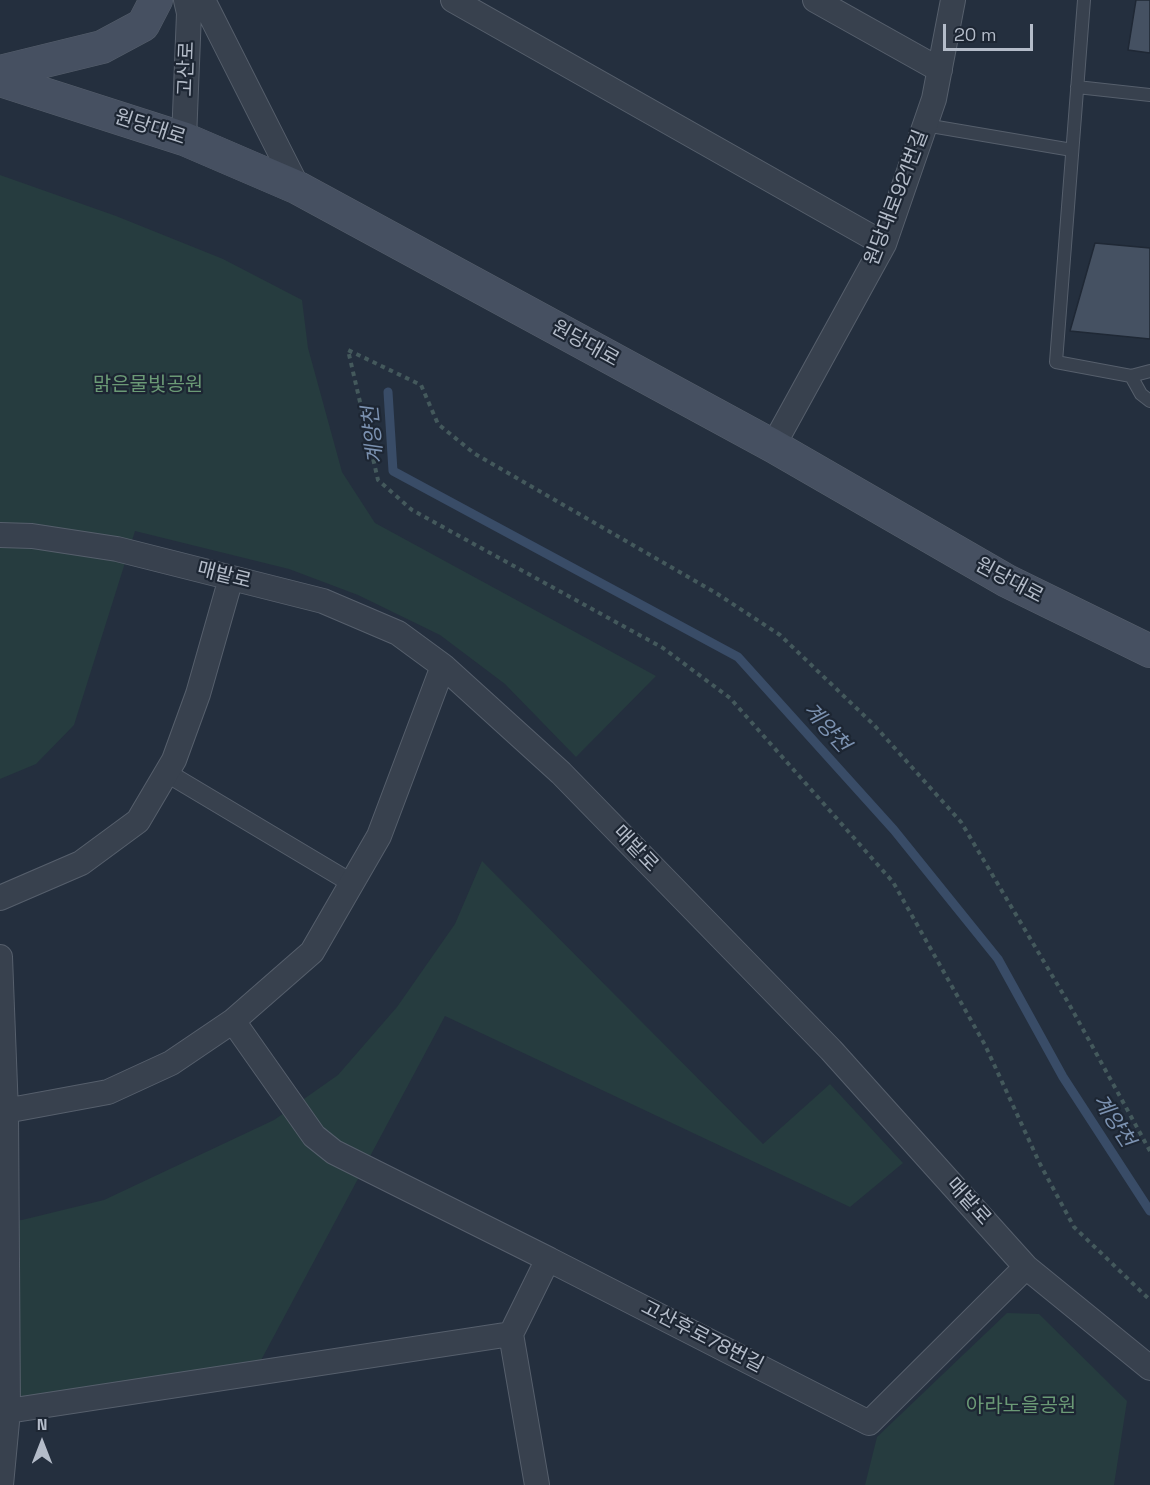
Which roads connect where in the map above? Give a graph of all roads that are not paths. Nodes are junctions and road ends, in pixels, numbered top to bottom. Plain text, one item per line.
1 (156, 0) edge
2 (186, 0) edge
3 (203, 0) edge
4 (815, 0) edge
5 (953, 0) edge
6 (1084, 0) edge
7 (465, 4) edge
8 (940, 70) junction
9 (0, 72) edge
10 (0, 80) edge
11 (1077, 87) junction
12 (1150, 95) edge
13 (925, 125) junction
14 (184, 139) junction
15 (1072, 150) junction
16 (298, 188) junction
17 (884, 244) junction
18 (1150, 371) edge
19 (1131, 376) junction
20 (1150, 401) edge
21 (773, 446) junction
22 (0, 534) edge
23 (231, 578) junction
24 (1150, 651) edge
25 (443, 666) junction
26 (167, 773) junction
27 (353, 884) junction
28 (0, 898) edge
29 (0, 957) edge
30 (233, 1021) junction
31 (3, 1112) edge
32 (548, 1259) junction
33 (1026, 1267) junction
34 (511, 1334) junction
35 (1150, 1368) edge
36 (8, 1411) junction
37 (542, 1482) edge
38 (1, 1485) edge

1 - 9 main road
2 - 14 street, 고산로
3 - 16 street
4 - 8 street
5 - 8 street, 원당대로921번길
6 - 11 lane
7 - 17 street
8 - 13 street, 원당대로921번길
10 - 14 main road, 원당대로
11 - 12 lane
11 - 15 lane
13 - 15 lane
13 - 17 street, 원당대로921번길
14 - 16 main road, 원당대로
15 - 19 lane
16 - 21 main road, 원당대로
17 - 21 street, 원당대로921번길
18 - 19 lane
19 - 20 lane
21 - 24 main road, 원당대로
22 - 23 street, 매밭로
23 - 25 street, 매밭로
23 - 26 street
25 - 27 street
25 - 33 street, 매밭로
26 - 27 street
26 - 28 street
27 - 30 street
29 - 31 street
30 - 31 street
30 - 32 street
31 - 36 street
32 - 33 street, 고산후로78번길
32 - 34 street
33 - 35 street, 매밭로
34 - 36 street
34 - 37 street
36 - 38 street

